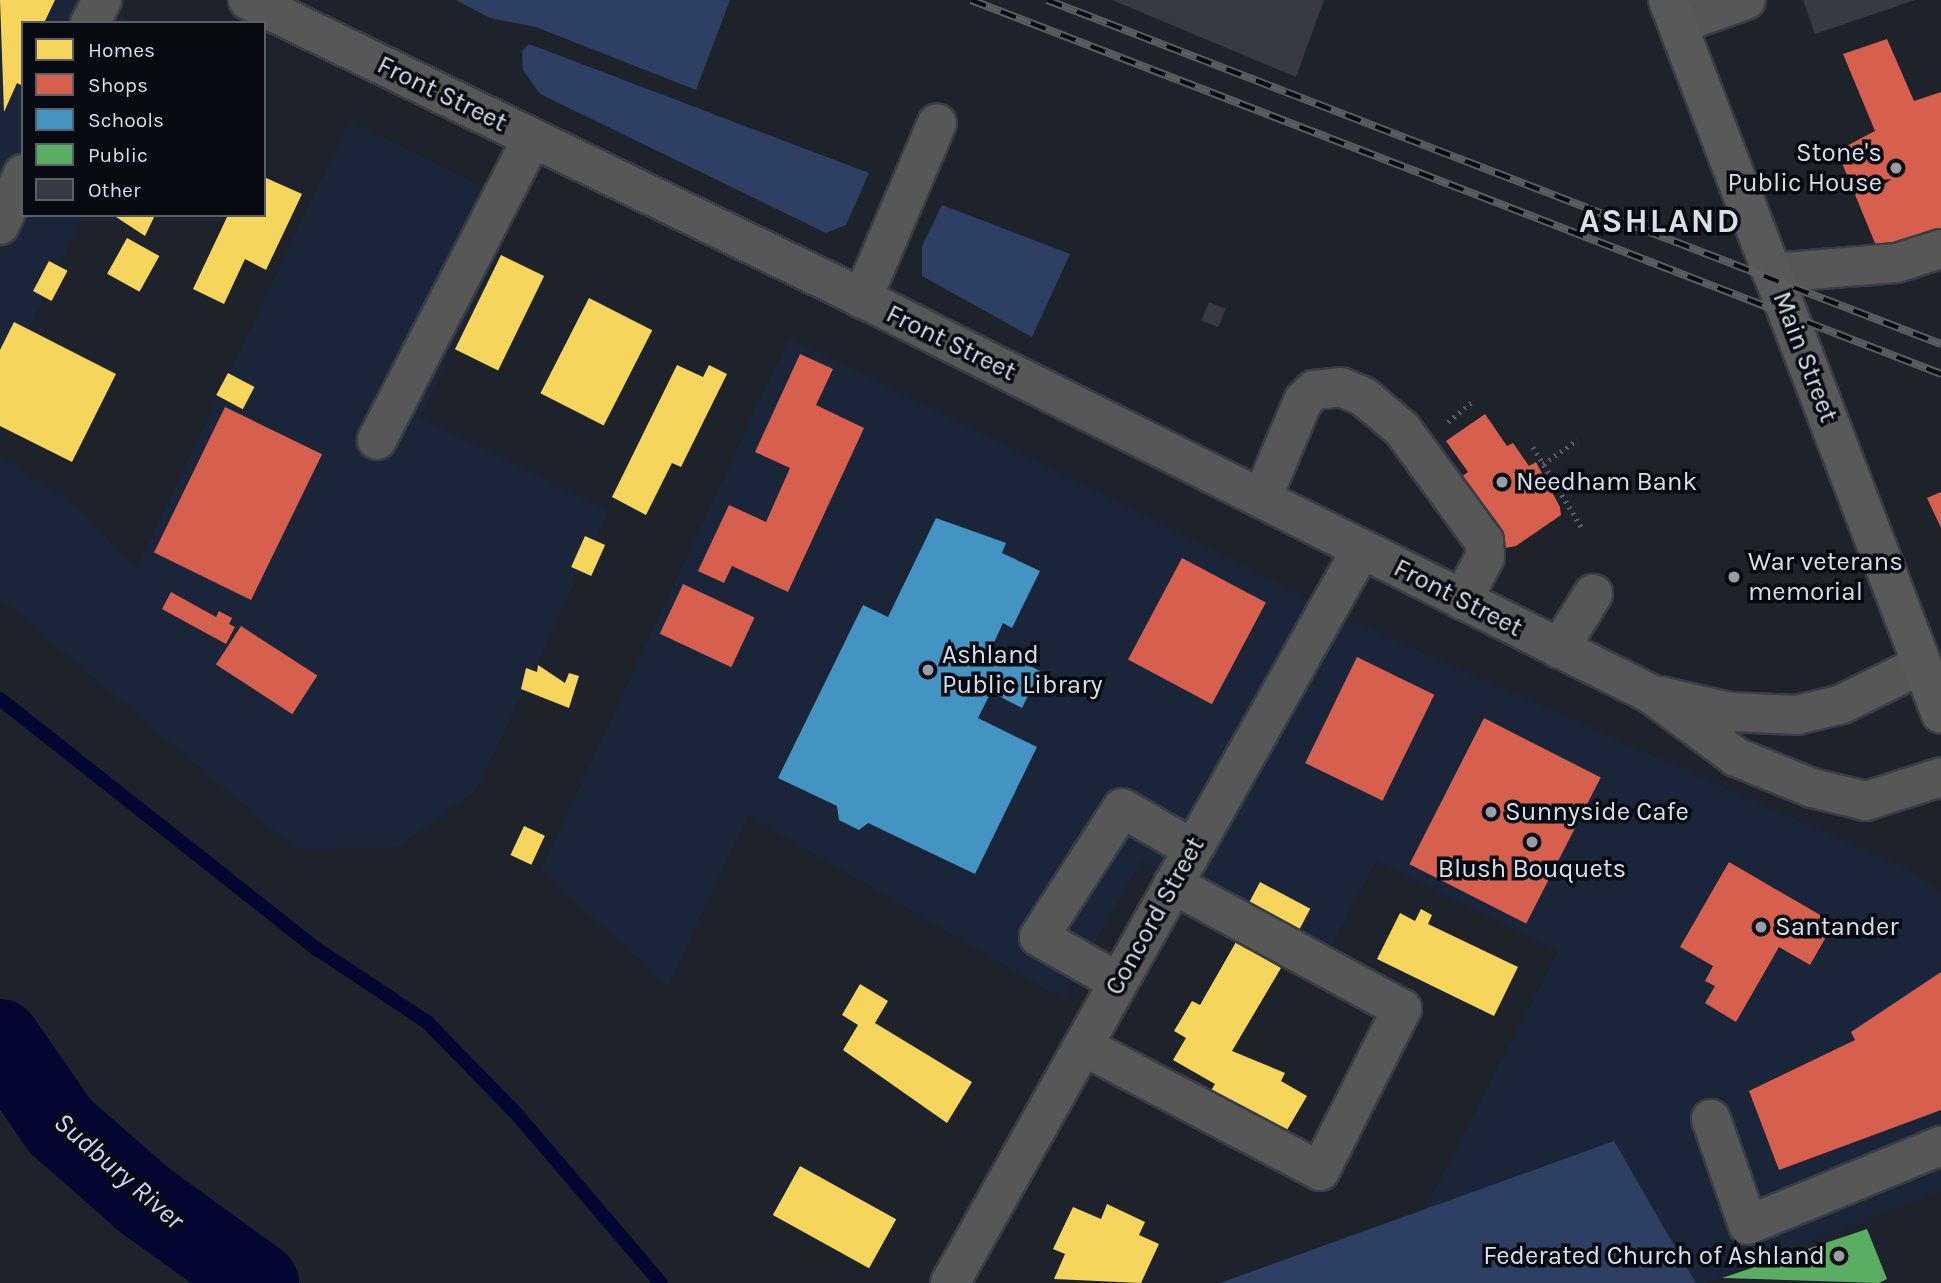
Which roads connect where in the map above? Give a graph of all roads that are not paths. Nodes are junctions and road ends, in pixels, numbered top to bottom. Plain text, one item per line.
1 (102, 0) edge
2 (248, 0) edge
3 (1746, 0) edge
4 (1673, 12) edge
5 (91, 21) edge
6 (937, 123) dead end
7 (532, 138) junction
8 (21, 178) edge
9 (0, 225) edge
10 (1941, 249) edge
11 (1772, 273) junction
12 (862, 299) junction
13 (377, 440) dead end
14 (1262, 498) junction
15 (1361, 550) junction
16 (1593, 594) dead end
17 (1462, 600) junction
18 (1559, 649) junction
19 (1921, 665) junction
20 (1651, 694) junction
21 (1941, 714) edge
22 (1941, 777) edge
23 (1193, 849) junction
24 (1174, 884) junction
25 (1118, 982) junction
26 (1083, 1046) junction
27 (1711, 1119) dead end
28 (1941, 1146) edge
29 (950, 1283) edge

1 - 5 street
2 - 7 street, Front Street
3 - 4 street
4 - 11 main road, Main Street
6 - 12 street
7 - 12 street, Front Street
7 - 13 street
8 - 9 street
10 - 11 street
11 - 19 main road, Main Street
12 - 14 street, Front Street
14 - 15 street, Front Street
14 - 17 street
15 - 17 street, Front Street
15 - 23 street, Concord Street
16 - 18 street
17 - 18 street, Front Street
18 - 20 street, Front Street
19 - 20 street, Front Street
19 - 21 main road, Main Street
20 - 22 street, Front Street
23 - 24 street, Concord Street
23 - 25 street
24 - 25 street, Concord Street
24 - 26 street
25 - 26 street, Concord Street
26 - 29 street, Concord Street
27 - 28 street

